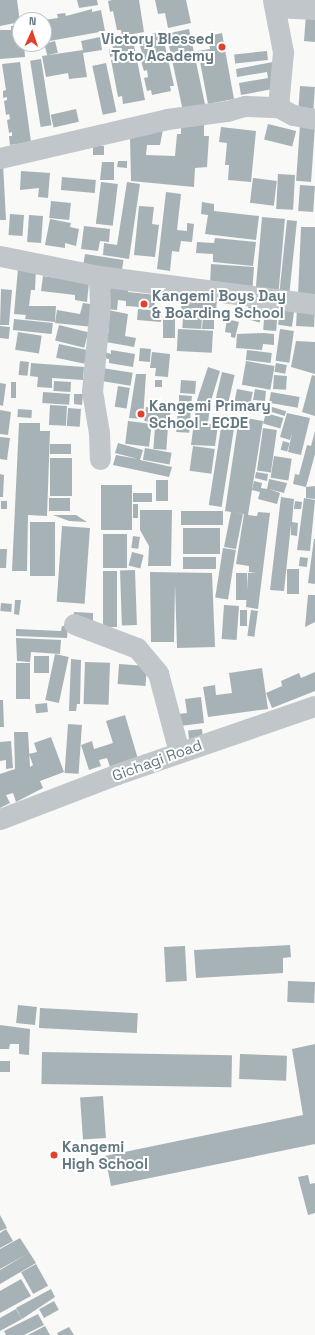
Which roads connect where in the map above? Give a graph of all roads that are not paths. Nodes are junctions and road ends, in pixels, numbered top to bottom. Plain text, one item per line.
1 (274, 4) edge
2 (315, 9) edge
3 (278, 107) junction
4 (315, 119) edge
5 (0, 158) edge
6 (0, 256) edge
7 (99, 276) junction
8 (315, 304) edge
9 (100, 458) dead end
10 (74, 624) dead end
11 (315, 706) edge
12 (180, 752) junction
13 (0, 819) edge

1 - 2 street
1 - 3 street
3 - 4 street
3 - 5 street
6 - 7 street
7 - 8 street
7 - 9 street
10 - 12 street
11 - 12 street, Gichagi Road
12 - 13 street, Gichagi Road

